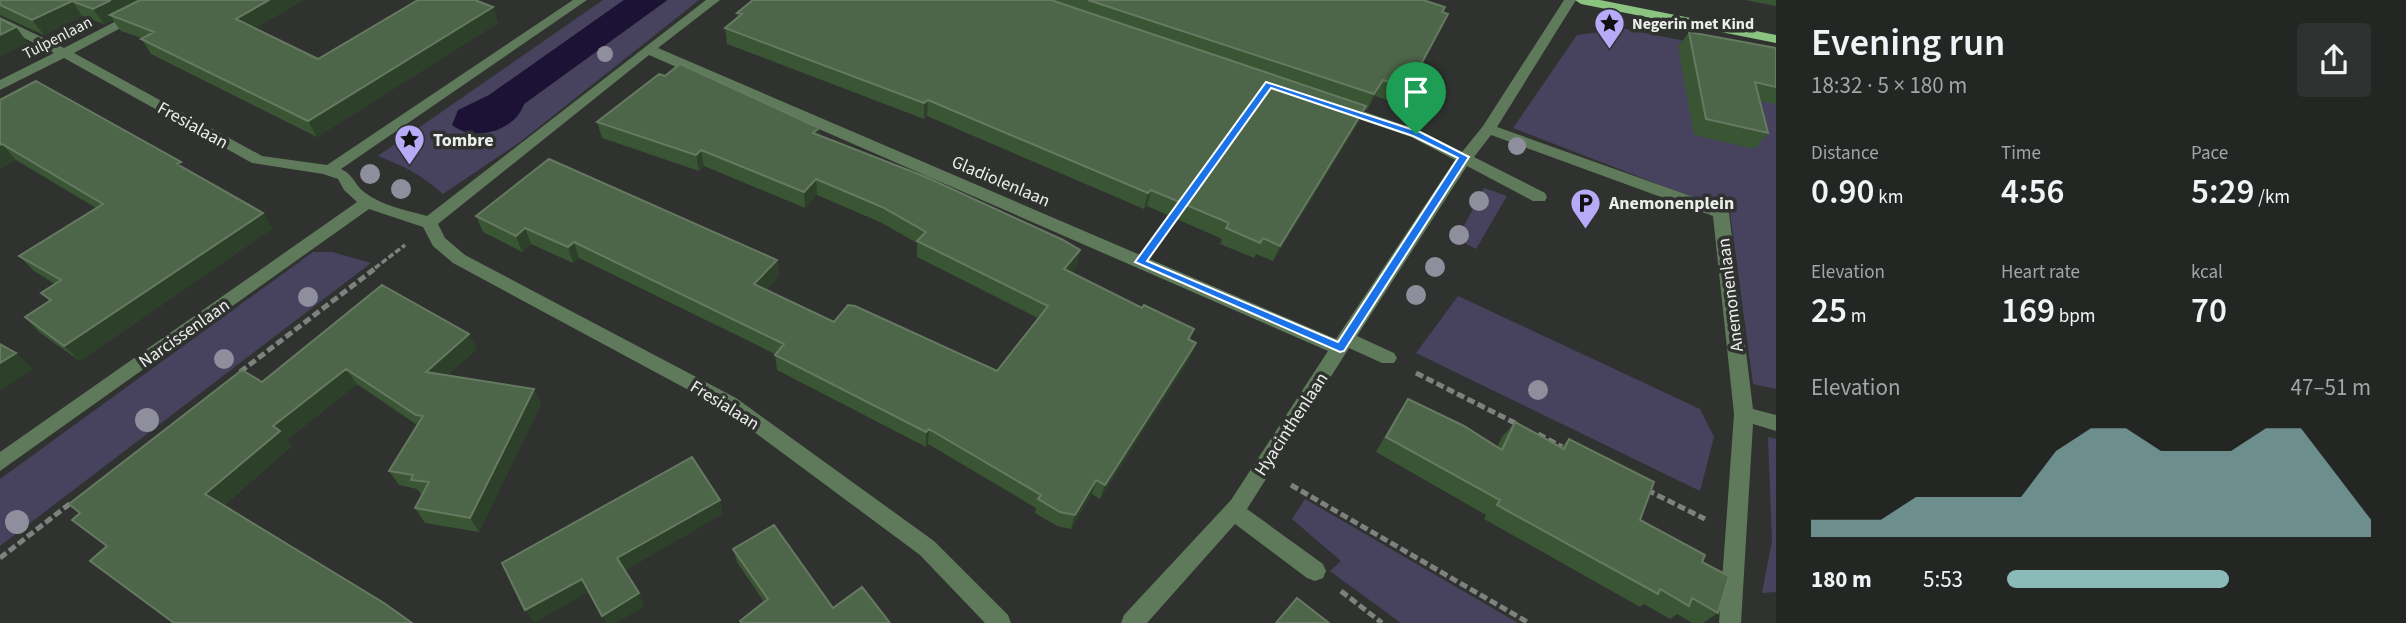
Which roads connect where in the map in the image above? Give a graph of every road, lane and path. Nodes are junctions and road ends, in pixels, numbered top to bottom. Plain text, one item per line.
1 (167, 0) edge
2 (581, 0) edge
3 (714, 0) edge
4 (1570, 0) edge
5 (1581, 0) edge
6 (0, 21) edge
7 (1776, 39) edge
8 (648, 49) junction
9 (64, 53) junction
10 (0, 86) edge
11 (1330, 105) edge
12 (1488, 129) junction
13 (1464, 157) junction
14 (331, 169) junction
15 (1539, 197) dead end
16 (368, 202) junction
17 (1181, 207) edge
18 (430, 224) junction
19 (1140, 262) junction
20 (1343, 343) junction
21 (1388, 358) joint
22 (232, 379) edge
23 (1744, 414) junction
24 (1776, 423) edge
25 (1524, 427) edge
26 (1536, 433) edge
27 (1573, 452) edge
28 (0, 463) edge
29 (1262, 468) junction
30 (1635, 484) edge
31 (77, 498) edge
32 (1234, 511) junction
33 (1734, 534) junction
34 (0, 558) edge
35 (1315, 571) joint
36 (1000, 623) edge
37 (1132, 623) edge
38 (1381, 623) edge
39 (1529, 623) edge
40 (1730, 623) edge

1 - 9 street, Tulpenlaan
2 - 14 street
3 - 8 street
4 - 12 street, Hyacinthenlaan
5 - 7 main road
6 - 9 street, Fresialaan
8 - 18 street
8 - 19 street, Gladiolenlaan
9 - 10 street, Tulpenlaan
9 - 14 street, Fresialaan
11 - 13 street
12 - 13 street, Hyacinthenlaan
12 - 23 street, Anemonenlaan
13 - 15 street
13 - 20 street, Hyacinthenlaan
14 - 16 street
16 - 18 street
16 - 28 street, Narcissenlaan
17 - 19 path
18 - 22 path
18 - 36 street, Fresialaan
19 - 20 street, Gladiolenlaan
20 - 21 street, Gladiolenlaan
20 - 29 street, Hyacinthenlaan
21 - 25 path
23 - 24 street
23 - 33 street, Anemonenlaan
26 - 27 path
29 - 32 street, Hyacinthenlaan
29 - 39 path
30 - 33 path
31 - 34 path
32 - 35 street
32 - 37 street, Hyacinthenlaan
33 - 40 street, Anemonenlaan
35 - 38 path

